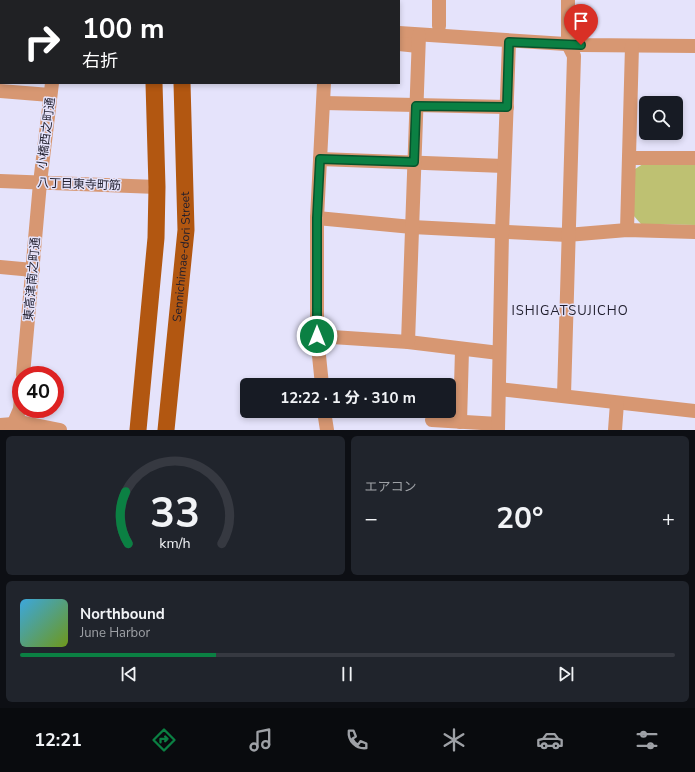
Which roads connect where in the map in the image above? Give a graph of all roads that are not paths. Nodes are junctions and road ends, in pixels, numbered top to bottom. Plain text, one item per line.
1 (439, 0) edge
2 (568, 0) edge
3 (439, 26) dead end
4 (400, 33) edge
5 (418, 40) junction
6 (509, 42) junction
7 (400, 44) edge
8 (568, 44) junction
9 (632, 46) junction
10 (695, 46) edge
11 (154, 84) edge
12 (182, 84) edge
13 (324, 84) edge
14 (51, 89) edge
15 (0, 91) edge
16 (324, 103) junction
17 (416, 106) junction
18 (507, 107) junction
19 (629, 158) junction
20 (695, 158) edge
21 (320, 159) junction
22 (414, 162) junction
23 (504, 166) junction
24 (0, 180) edge
25 (40, 183) junction
26 (157, 187) junction
27 (317, 218) junction
28 (412, 227) junction
29 (627, 230) junction
30 (695, 232) edge
31 (502, 233) junction
32 (567, 235) junction
33 (0, 267) edge
34 (33, 270) junction
35 (317, 336) junction
36 (408, 342) junction
37 (462, 350) junction
38 (499, 353) junction
39 (24, 366) edge
40 (321, 378) edge
41 (500, 389) junction
42 (564, 395) junction
43 (617, 403) junction
44 (695, 411) edge
45 (325, 418) edge
46 (432, 420) dead end
47 (460, 422) junction
48 (8, 426) edge
49 (498, 427) edge
50 (60, 430) edge
51 (138, 430) edge
52 (166, 430) edge
53 (327, 430) edge
54 (615, 430) edge

1 - 3 street
2 - 8 street
4 - 5 street
5 - 6 street
5 - 7 street
5 - 17 street
6 - 8 street
6 - 18 street
8 - 9 street
8 - 32 street
9 - 10 street
9 - 19 street
11 - 26 main road
12 - 52 main road, Sennichimae-dori Street
13 - 16 street
14 - 15 street
14 - 25 street, 小橋西之町通
16 - 17 street
16 - 21 street
17 - 18 street
17 - 22 street
18 - 23 street
19 - 20 street
19 - 29 street
21 - 22 street
21 - 27 street
22 - 23 street
22 - 28 street
23 - 31 street
24 - 25 street, 八丁目東寺町筋
25 - 26 street, 八丁目東寺町筋
25 - 34 street, 東高津南之町通
26 - 51 main road
27 - 28 street
27 - 35 street
28 - 31 street
28 - 36 street
29 - 30 street
29 - 32 street
31 - 32 street
31 - 38 street
32 - 42 street
33 - 34 street
34 - 39 street, 東高津南之町通
35 - 36 street
35 - 40 street
36 - 37 street
37 - 38 street
37 - 47 street
38 - 41 street
41 - 42 street
41 - 49 street
42 - 43 street
43 - 44 street
43 - 54 street
45 - 53 street
46 - 47 street
47 - 49 street
48 - 50 street

